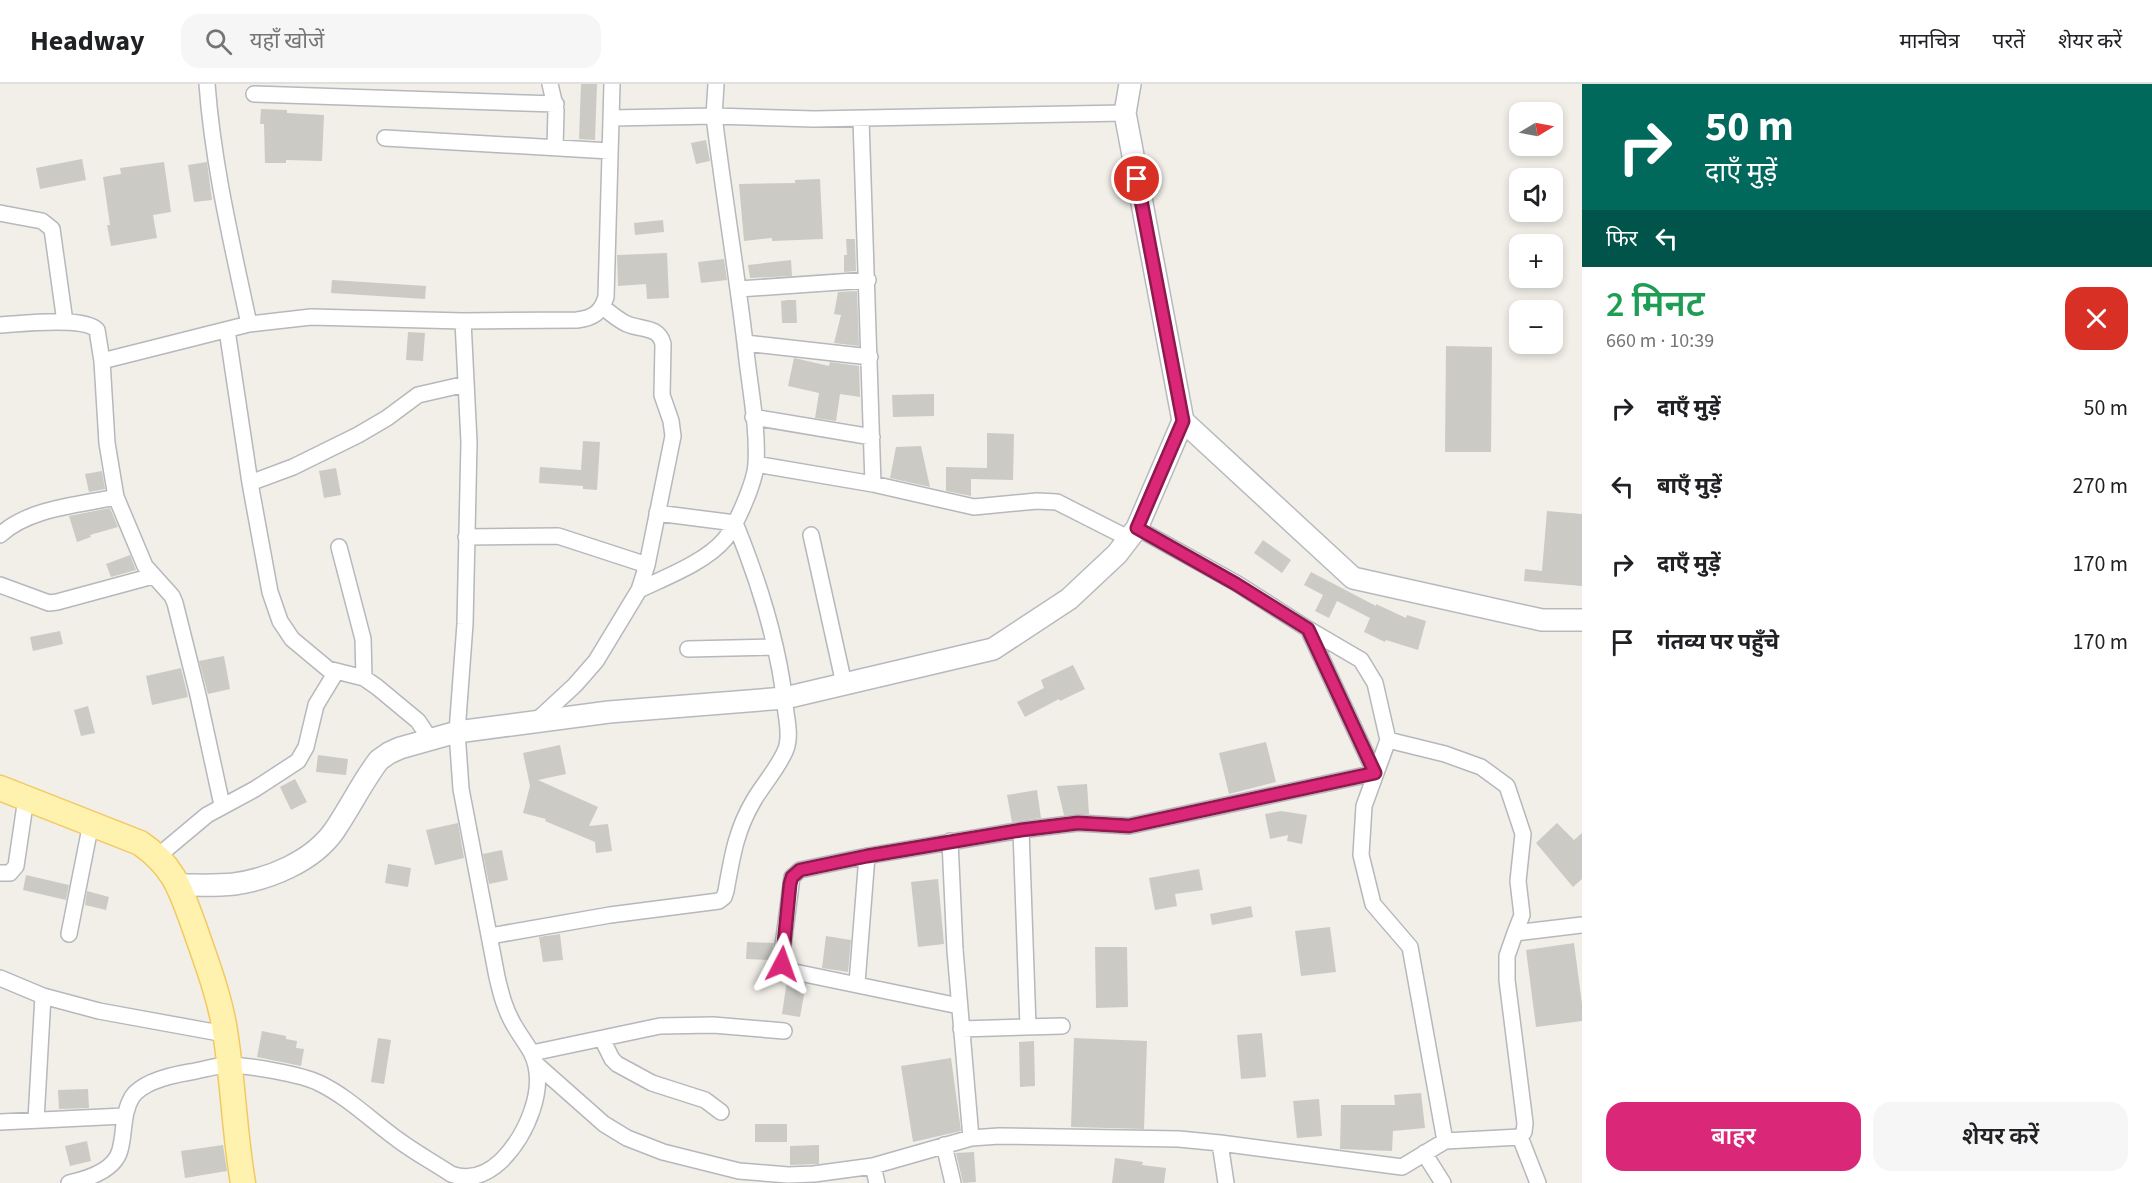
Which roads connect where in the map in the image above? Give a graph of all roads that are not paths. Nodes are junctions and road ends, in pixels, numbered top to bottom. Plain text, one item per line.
1 (207, 84) edge
2 (550, 84) edge
3 (612, 84) edge
4 (716, 84) edge
5 (1130, 84) edge
6 (359, 91) edge
7 (254, 94) dead end
8 (556, 104) junction
9 (1125, 113) junction
10 (714, 116) junction
11 (612, 118) junction
12 (861, 119) junction
13 (385, 138) dead end
14 (555, 148) junction
15 (610, 151) junction
16 (0, 213) edge
17 (868, 280) junction
18 (739, 290) junction
19 (603, 307) junction
20 (463, 321) junction
21 (65, 322) junction
22 (249, 324) junction
23 (0, 325) edge
24 (227, 330) junction
25 (745, 343) junction
26 (870, 357) junction
27 (102, 361) junction
28 (466, 384) junction
29 (753, 417) junction
30 (1183, 421) junction
31 (872, 437) junction
32 (756, 464) junction
33 (250, 483) junction
34 (873, 484) junction
35 (116, 497) junction
36 (657, 513) junction
37 (735, 523) junction
38 (1133, 533) junction
39 (0, 535) edge
40 (811, 535) dead end
41 (466, 537) junction
42 (339, 548) dead end
43 (647, 566) junction
44 (153, 576) junction
45 (0, 585) edge
46 (639, 590) junction
47 (1582, 620) edge
48 (1308, 629) junction
49 (775, 647) junction
50 (688, 648) dead end
51 (336, 672) junction
52 (364, 678) junction
53 (844, 684) junction
54 (785, 698) junction
55 (535, 722) junction
56 (457, 732) junction
57 (430, 739) junction
58 (1388, 740) junction
59 (1375, 773) junction
60 (0, 788) edge
61 (26, 798) junction
62 (222, 805) junction
63 (91, 823) junction
64 (1021, 830) junction
65 (950, 841) junction
66 (158, 856) junction
67 (867, 856) junction
68 (0, 873) edge
69 (178, 885) junction
70 (1582, 925) edge
71 (1515, 933) junction
72 (69, 934) dead end
73 (489, 936) junction
74 (0, 978) edge
75 (857, 983) junction
76 (43, 996) junction
77 (959, 1006) junction
78 (1062, 1026) dead end
79 (1028, 1027) junction
80 (225, 1029) junction
81 (962, 1029) junction
82 (784, 1031) dead end
83 (602, 1039) junction
84 (533, 1058) junction
85 (229, 1065) junction
86 (721, 1112) dead end
87 (124, 1116) junction
88 (36, 1120) junction
89 (0, 1122) edge
90 (1520, 1137) junction
91 (970, 1138) junction
92 (1445, 1141) junction
93 (1220, 1143) junction
94 (944, 1145) junction
95 (1424, 1153) junction
96 (873, 1166) junction
97 (461, 1180) edge
98 (69, 1183) edge
99 (242, 1183) edge
100 (877, 1183) edge
101 (953, 1183) edge
102 (1226, 1183) edge
103 (1443, 1183) edge
104 (1538, 1183) edge

1 - 22 street
2 - 8 street
3 - 11 street
4 - 10 street
5 - 9 main road
6 - 7 street
6 - 8 street
8 - 14 street
9 - 12 street
9 - 30 main road
10 - 11 street
10 - 12 street
10 - 18 street
11 - 15 street
12 - 17 street
13 - 14 street
14 - 15 street
15 - 19 street
16 - 21 street
17 - 18 street
17 - 26 street
18 - 25 street
19 - 20 street
19 - 36 street
20 - 22 street
20 - 28 street
21 - 23 street
21 - 27 street
22 - 24 street
24 - 27 street
24 - 33 street
25 - 26 street
25 - 29 street
26 - 31 street
27 - 35 street
28 - 33 street
28 - 41 street
29 - 31 street
29 - 32 street
30 - 38 main road
30 - 47 main road
31 - 34 street
32 - 34 street
32 - 37 street
33 - 51 street
34 - 38 street
35 - 39 street
35 - 44 street
36 - 37 street
36 - 43 street
37 - 46 street
37 - 49 street
38 - 48 street
38 - 53 main road
40 - 53 street
41 - 43 street
41 - 56 street
42 - 52 street
43 - 46 street
44 - 45 street
44 - 62 street
46 - 55 street
48 - 58 street
48 - 59 street
49 - 50 street
49 - 54 street
51 - 52 street
51 - 62 street
52 - 57 street
53 - 54 main road
54 - 55 main road
54 - 73 street
55 - 56 main road
56 - 57 main road
56 - 73 street
57 - 69 main road
58 - 59 street
58 - 71 street
59 - 64 street
59 - 92 street
60 - 61 main road
61 - 63 main road
61 - 68 street
62 - 66 street
63 - 66 main road
63 - 72 street
64 - 65 street
64 - 79 street
65 - 67 street
65 - 77 street
66 - 69 main road
67 - 75 street
67 - 75 street
69 - 80 main road
70 - 71 street
71 - 90 street
73 - 84 street
74 - 76 street
75 - 77 street
76 - 80 street
76 - 88 street
77 - 81 street
78 - 79 street
79 - 81 street
80 - 85 main road
81 - 91 street
82 - 83 street
83 - 84 street
83 - 86 street
84 - 96 street
84 - 97 street
85 - 87 street
85 - 97 street
85 - 99 main road
87 - 88 street
87 - 98 street
88 - 89 street
90 - 92 street
90 - 104 street
91 - 93 street
91 - 94 street
92 - 95 street
93 - 95 street
93 - 102 street
94 - 96 street
94 - 101 street
95 - 103 street
96 - 100 street

